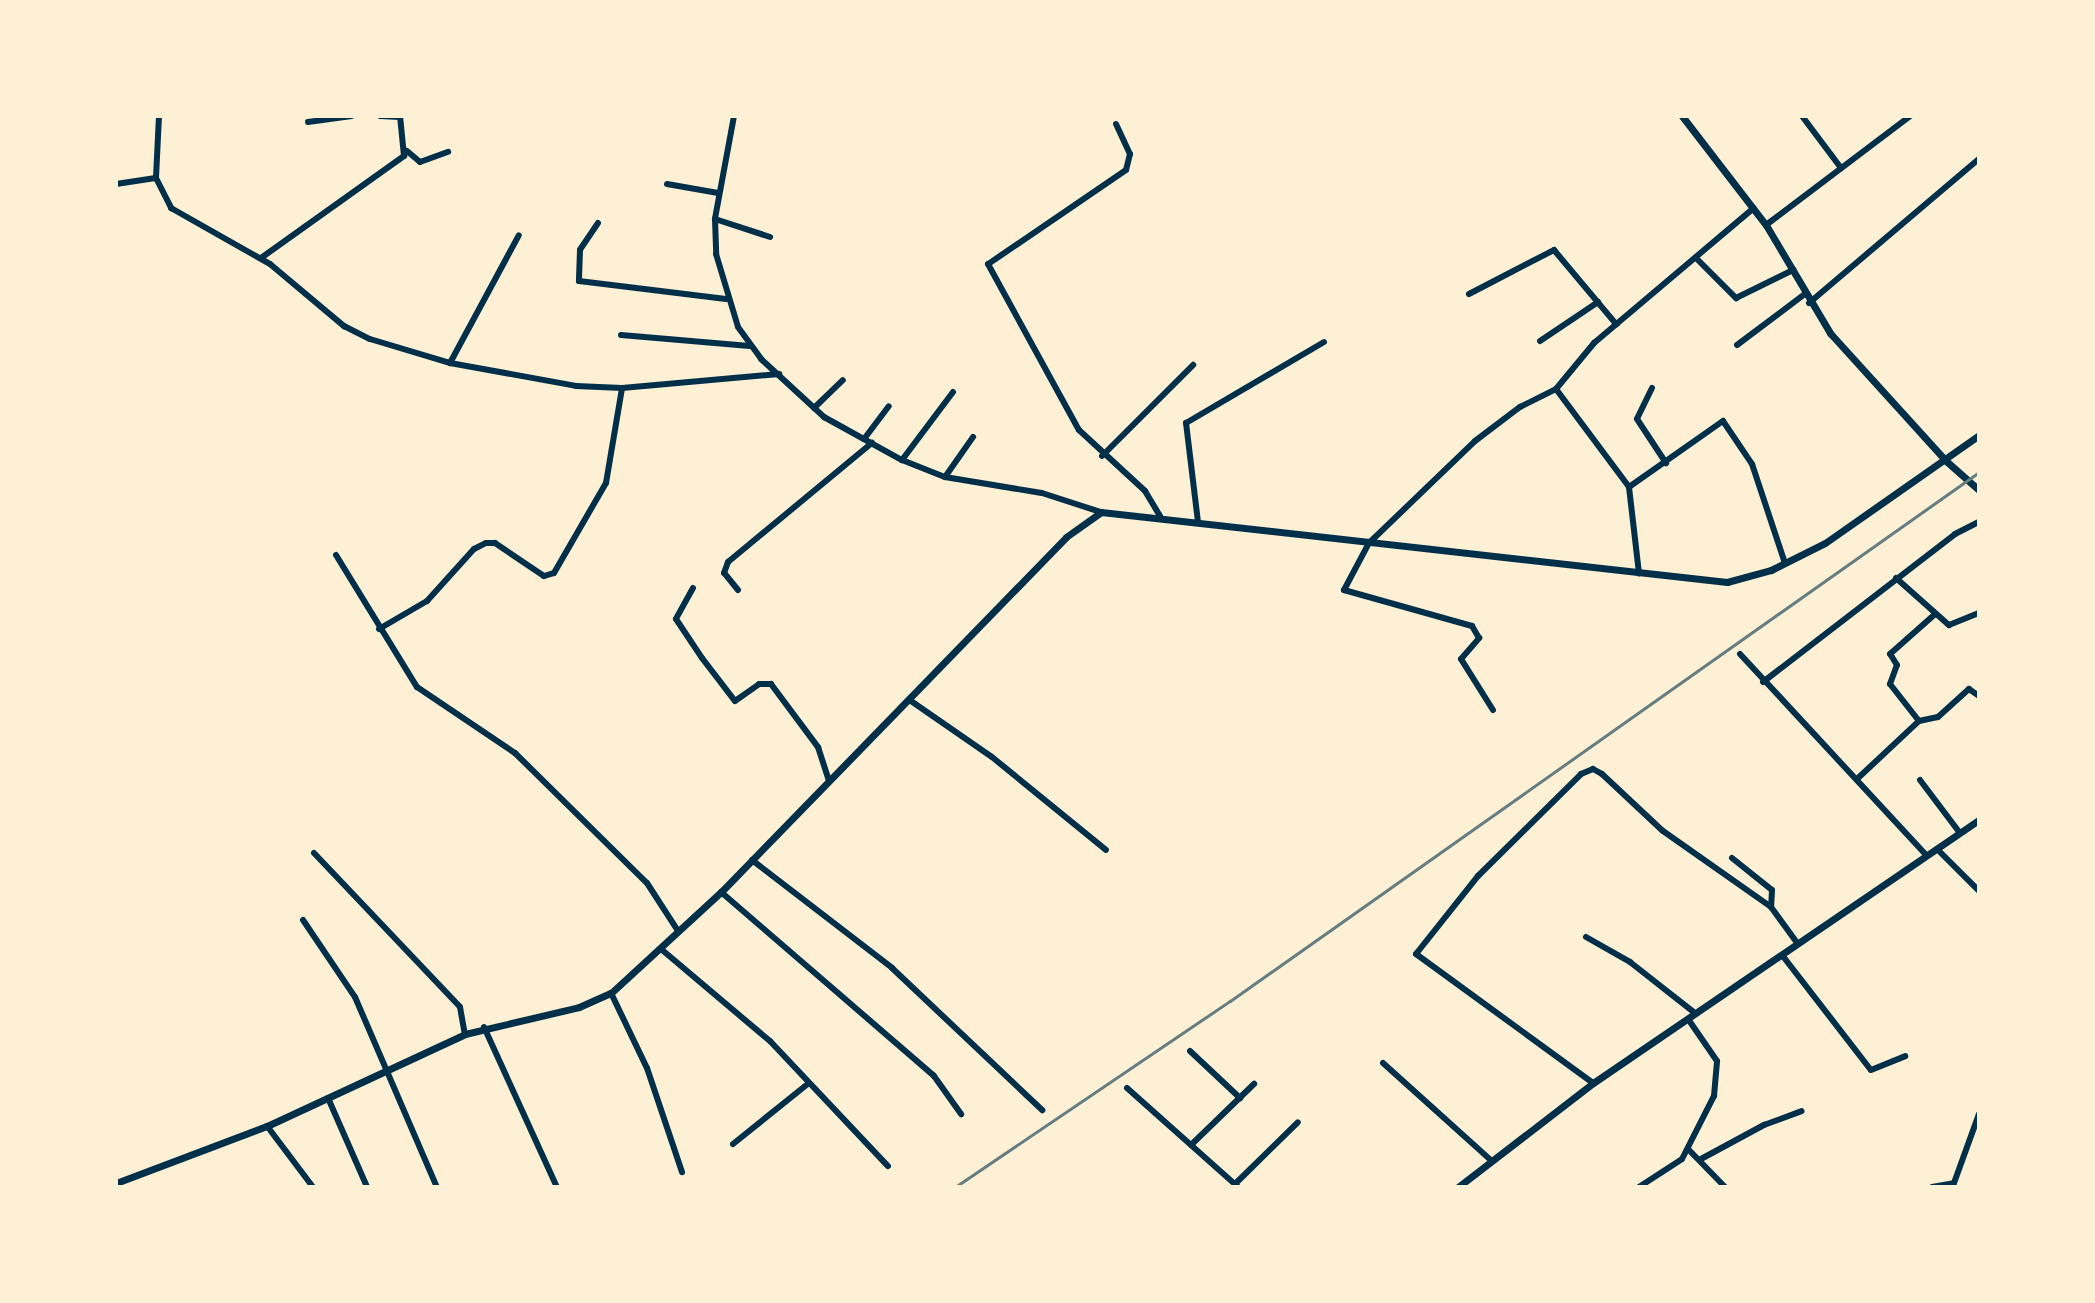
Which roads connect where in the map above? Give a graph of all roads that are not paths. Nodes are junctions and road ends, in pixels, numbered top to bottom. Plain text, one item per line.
1 (159, 116) edge
2 (352, 116) edge
3 (380, 116) edge
4 (734, 116) edge
5 (1682, 116) edge
6 (1802, 116) edge
7 (1910, 116) edge
8 (400, 117) edge
9 (308, 122) dead end
10 (1116, 124) dead end
11 (407, 151) junction
12 (448, 152) dead end
13 (1979, 159) edge
14 (1841, 168) junction
15 (156, 178) junction
16 (116, 184) edge
17 (667, 184) dead end
18 (718, 193) junction
19 (1754, 208) junction
20 (715, 219) junction
21 (598, 223) dead end
22 (1766, 225) junction
23 (519, 235) dead end
24 (770, 237) dead end
25 (261, 258) junction
26 (1696, 258) junction
27 (1793, 270) junction
28 (1469, 294) dead end
29 (1805, 294) junction
30 (726, 299) junction
31 (1598, 302) junction
32 (1809, 303) junction
33 (1616, 324) junction
34 (621, 335) dead end
35 (1540, 341) dead end
36 (1324, 342) dead end
37 (1737, 345) dead end
38 (750, 346) junction
39 (450, 363) junction
40 (1193, 365) dead end
41 (779, 374) junction
42 (843, 380) dead end
43 (622, 388) junction
44 (1652, 388) dead end
45 (1556, 389) junction
46 (953, 392) dead end
47 (889, 406) dead end
48 (814, 408) junction
49 (1979, 435) edge
50 (973, 437) dead end
51 (864, 439) junction
52 (872, 443) junction
53 (1102, 456) junction
54 (902, 460) junction
55 (1945, 460) junction
56 (1666, 463) junction
57 (945, 477) junction
58 (1629, 487) junction
59 (1979, 490) edge
60 (1101, 512) junction
61 (1160, 516) junction
62 (1198, 522) junction
63 (1979, 522) edge
64 (1369, 543) junction
65 (336, 555) dead end
66 (1785, 563) junction
67 (1639, 573) junction
68 (1896, 578) junction
69 (693, 588) dead end
70 (738, 590) dead end
71 (1979, 613) edge
72 (1935, 614) junction
73 (379, 629) junction
74 (1740, 654) dead end
75 (1763, 682) junction
76 (1979, 696) edge
77 (911, 701) junction
78 (1493, 710) dead end
79 (1919, 721) junction
80 (1857, 779) junction
81 (1920, 780) dead end
82 (829, 781) junction
83 (1979, 820) edge
84 (1960, 833) junction
85 (1937, 849) junction
86 (1106, 850) dead end
87 (314, 853) dead end
88 (1927, 856) junction
89 (1732, 858) dead end
90 (752, 860) junction
91 (1979, 891) edge
92 (721, 892) junction
93 (1771, 907) junction
94 (303, 920) dead end
95 (678, 931) junction
96 (1586, 937) dead end
97 (1798, 944) junction
98 (661, 949) junction
99 (1782, 955) junction
100 (611, 993) junction
101 (1692, 1016) junction
102 (484, 1027) junction
103 (465, 1034) junction
104 (1190, 1051) dead end
105 (1905, 1056) dead end
106 (1383, 1063) dead end
107 (388, 1069) junction
108 (809, 1083) junction
109 (1593, 1083) junction
110 (1254, 1084) dead end
111 (1127, 1088) dead end
112 (328, 1098) junction
113 (1240, 1098) junction
114 (1042, 1110) dead end
115 (1802, 1111) dead end
116 (961, 1114) dead end
117 (1979, 1114) edge
118 (1298, 1122) dead end
119 (267, 1126) junction
120 (733, 1144) dead end
121 (1191, 1145) junction
122 (1689, 1150) junction
123 (1701, 1159) junction
124 (1492, 1161) junction
125 (888, 1166) dead end
126 (682, 1172) dead end
127 (117, 1181) edge
128 (1237, 1186) edge
129 (1952, 1186) edge
130 (313, 1187) edge
131 (367, 1187) edge
132 (437, 1187) edge
133 (557, 1187) edge
134 (1458, 1187) edge
135 (1639, 1187) edge
136 (1725, 1187) edge
137 (1932, 1187) edge

1 - 15 street
2 - 9 street
3 - 8 street
4 - 18 street
5 - 19 street
6 - 14 street
7 - 14 street
8 - 11 street
10 - 53 street
11 - 12 street
11 - 25 street
13 - 32 street
14 - 22 street
15 - 16 street
15 - 25 street
17 - 18 street
18 - 20 street
19 - 22 street
19 - 26 street
20 - 24 street
20 - 30 street
21 - 30 street
22 - 27 street
23 - 39 street
25 - 39 street
26 - 27 street
26 - 33 street
27 - 29 street
28 - 31 street
29 - 32 street
29 - 37 street
30 - 38 street
31 - 33 street
31 - 35 street
32 - 55 street
33 - 45 street
34 - 38 street
36 - 62 street
38 - 41 street
39 - 43 street
40 - 53 street
41 - 43 street
41 - 48 street
42 - 48 street
43 - 73 street
44 - 56 street
45 - 58 street
45 - 64 street
46 - 54 street
47 - 51 street
48 - 51 street
49 - 55 street
50 - 57 street
51 - 52 street
52 - 54 street
52 - 70 street
53 - 61 street
54 - 57 street
55 - 59 street
55 - 66 street
56 - 58 street
56 - 66 street
57 - 60 street
58 - 67 street
60 - 61 street
60 - 77 street
61 - 62 street
62 - 64 street
63 - 68 street
64 - 67 street
64 - 78 street
65 - 73 street
66 - 67 street
68 - 72 street
68 - 75 street
69 - 82 street
71 - 72 street
72 - 79 street
73 - 95 street
74 - 75 street
75 - 80 street
76 - 79 street
77 - 82 street
77 - 86 street
79 - 80 street
80 - 88 street
81 - 84 street
82 - 90 street
83 - 84 street
84 - 85 street
85 - 88 street
85 - 91 street
87 - 103 street
88 - 97 street
89 - 93 street
90 - 92 street
90 - 114 street
92 - 95 street
92 - 116 street
93 - 97 street
93 - 109 street
94 - 107 street
95 - 98 street
96 - 101 street
97 - 99 street
98 - 100 street
98 - 108 street
99 - 101 street
99 - 105 street
100 - 102 street
100 - 126 street
101 - 109 street
101 - 122 street
102 - 103 street
102 - 133 street
103 - 107 street
104 - 113 street
106 - 124 street
107 - 112 street
107 - 132 street
108 - 120 street
108 - 125 street
109 - 124 street
110 - 113 street
111 - 121 street
112 - 119 street
112 - 131 street
113 - 121 street
115 - 123 street
117 - 129 street
118 - 128 street
119 - 127 street
119 - 130 street
121 - 128 street
122 - 123 street
122 - 135 street
123 - 136 street
124 - 134 street
129 - 137 street

